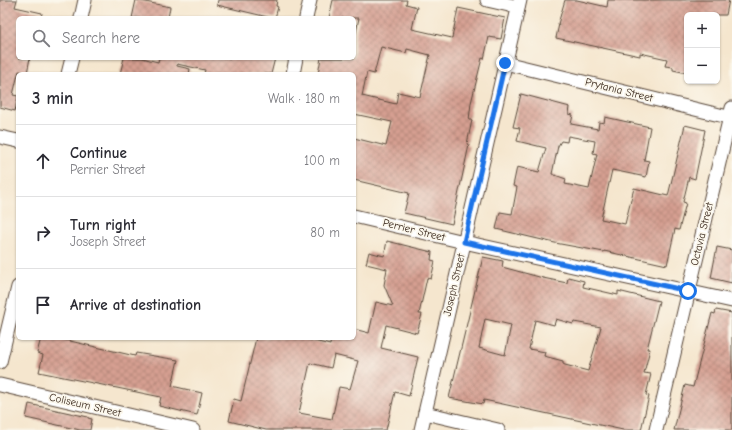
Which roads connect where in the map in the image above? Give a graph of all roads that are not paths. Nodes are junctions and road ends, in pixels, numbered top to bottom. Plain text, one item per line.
1 (85, 0) edge
2 (310, 0) edge
3 (487, 0) edge
4 (519, 4) edge
5 (81, 16) edge
6 (306, 16) edge
7 (72, 60) edge
8 (296, 60) edge
9 (505, 63) junction
10 (68, 72) edge
11 (293, 72) edge
12 (731, 114) edge
13 (0, 137) edge
14 (16, 141) edge
15 (356, 216) edge
16 (464, 242) junction
17 (688, 291) junction
18 (16, 295) edge
19 (732, 301) edge
20 (0, 362) edge
21 (0, 385) edge
22 (425, 413) junction
23 (193, 430) edge
24 (421, 430) edge
25 (498, 430) edge
26 (656, 430) edge

1 - 5 street
2 - 6 street
3 - 4 street
4 - 9 street, Joseph Street
7 - 10 street
8 - 11 street
9 - 12 street, Prytania Street
9 - 16 street, Joseph Street
12 - 17 street, Octavia Street
13 - 14 street
15 - 16 street, Perrier Street
16 - 17 street, Perrier Street
16 - 22 street, Joseph Street
17 - 19 street, Perrier Street
17 - 26 street, Octavia Street
18 - 20 street
21 - 23 street, Coliseum Street
22 - 24 street, Joseph Street
22 - 25 street

